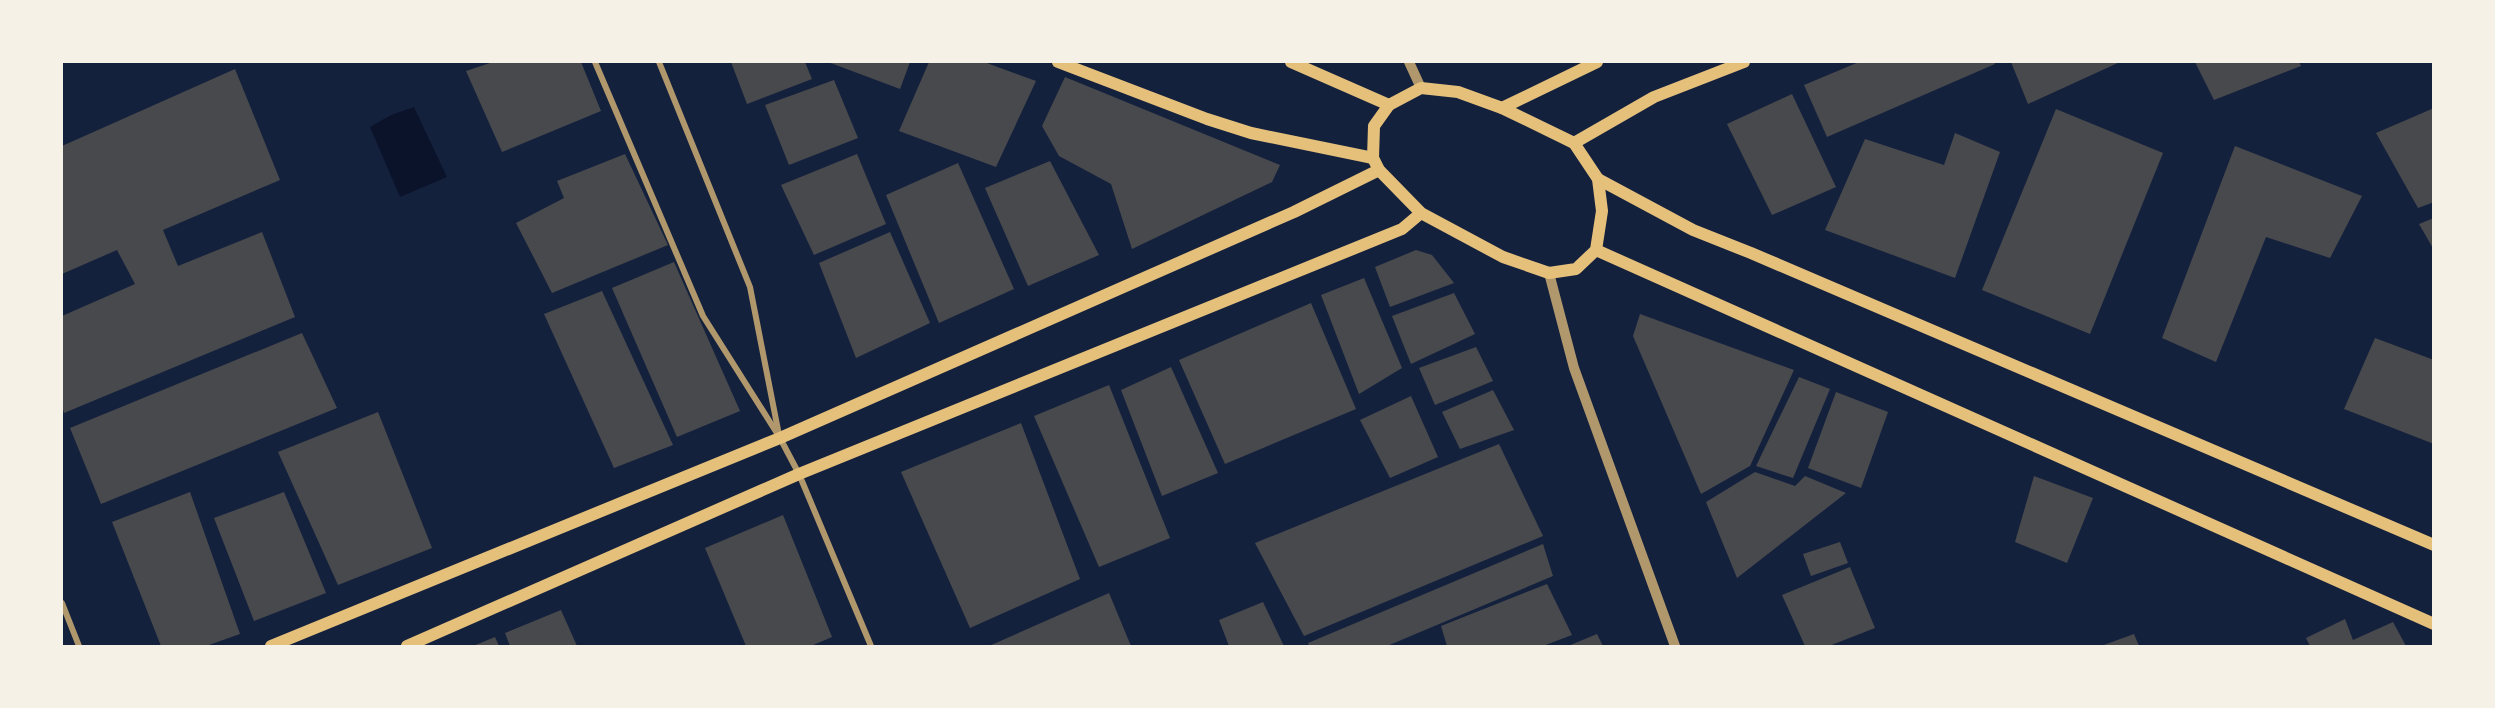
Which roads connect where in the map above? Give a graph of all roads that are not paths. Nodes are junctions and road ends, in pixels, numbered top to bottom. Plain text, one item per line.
1 (596, 62) edge
2 (658, 62) edge
3 (1058, 62) edge
4 (1291, 62) edge
5 (1409, 62) edge
6 (1597, 62) edge
7 (1744, 62) edge
8 (1421, 88) junction
9 (1389, 105) junction
10 (1502, 108) junction
11 (1574, 143) junction
12 (1373, 158) junction
13 (1379, 171) junction
14 (1598, 179) junction
15 (1421, 213) junction
16 (1596, 250) junction
17 (1550, 273) junction
18 (780, 438) junction
19 (799, 474) junction
20 (2433, 545) edge
21 (62, 603) edge
22 (2433, 624) edge
23 (79, 646) edge
24 (272, 646) edge
25 (407, 646) edge
26 (871, 646) edge
27 (1675, 646) edge

1 - 18 street
2 - 18 street
3 - 12 main road
4 - 9 main road
5 - 8 street
6 - 10 main road
7 - 11 main road
8 - 9 main road
8 - 10 main road
9 - 12 main road
10 - 11 main road
11 - 14 main road
12 - 13 main road
13 - 15 main road
13 - 18 main road
14 - 16 main road
14 - 20 main road
15 - 17 main road
15 - 19 main road
16 - 17 main road
16 - 22 main road
17 - 27 street
18 - 19 street
18 - 24 main road
19 - 25 main road
19 - 26 street
21 - 23 street

